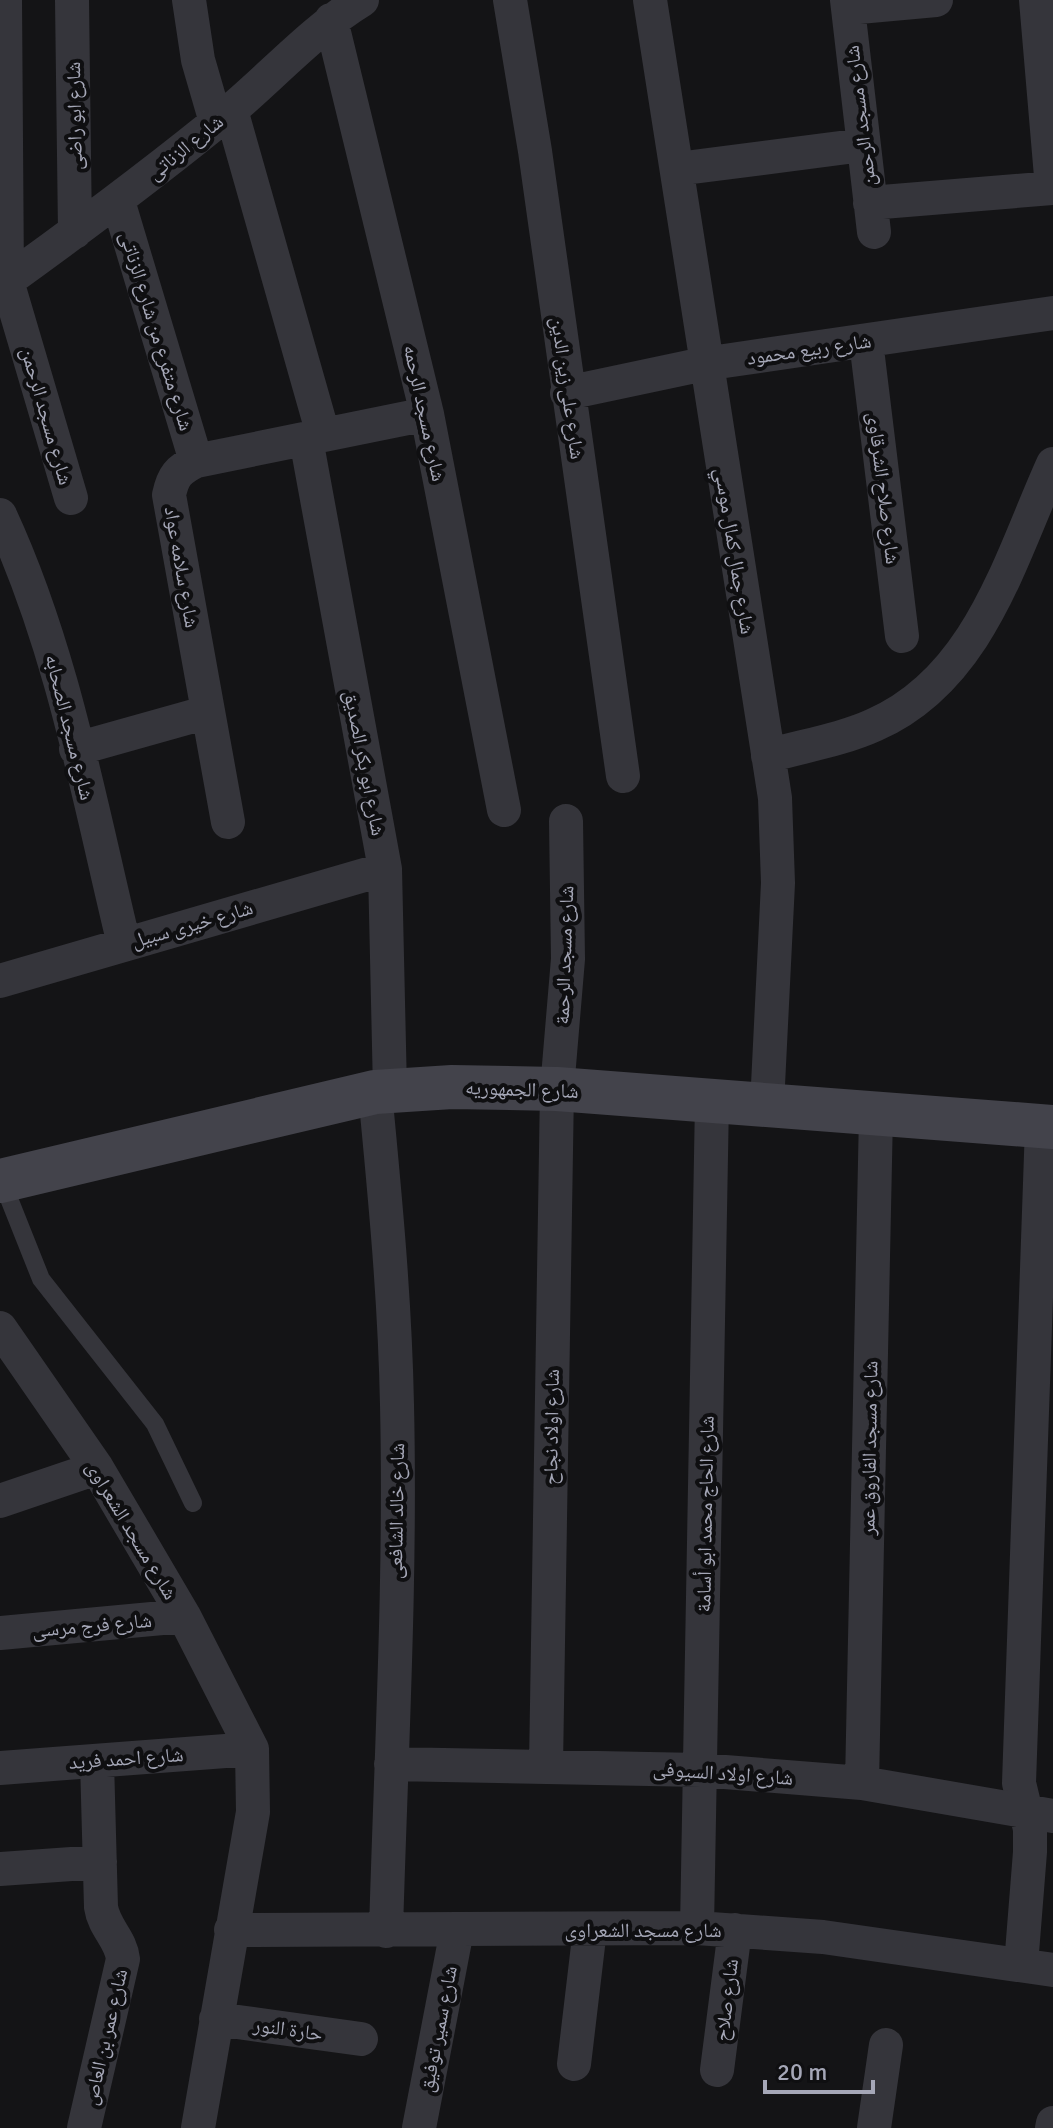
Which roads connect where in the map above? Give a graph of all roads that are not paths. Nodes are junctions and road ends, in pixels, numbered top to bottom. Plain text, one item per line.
1 (5, 0) edge
2 (72, 0) edge
3 (189, 0) edge
4 (362, 0) edge
5 (510, 0) edge
6 (650, 0) edge
7 (936, 0) edge
8 (1036, 0) edge
9 (847, 4) edge
10 (325, 16) edge
11 (224, 116) junction
12 (863, 145) junction
13 (677, 169) junction
14 (1053, 188) edge
15 (118, 201) junction
16 (75, 232) junction
17 (4, 283) edge
18 (1053, 313) edge
19 (866, 341) junction
20 (704, 364) junction
21 (567, 393) junction
22 (427, 414) junction
23 (314, 436) junction
24 (196, 461) junction
25 (1053, 464) edge
26 (71, 498) dead end
27 (0, 515) edge
28 (902, 636) dead end
29 (208, 712) junction
30 (76, 749) junction
31 (768, 756) junction
32 (623, 776) dead end
33 (504, 810) dead end
34 (566, 821) dead end
35 (228, 822) dead end
36 (385, 869) junction
37 (124, 944) junction
38 (0, 981) edge
39 (557, 1089) junction
40 (382, 1091) junction
41 (712, 1101) junction
42 (767, 1105) junction
43 (876, 1114) junction
44 (1047, 1127) edge
45 (1, 1181) edge
46 (0, 1328) edge
47 (97, 1468) junction
48 (0, 1501) edge
49 (193, 1503) dead end
50 (1040, 1556) edge
51 (184, 1616) junction
52 (0, 1633) edge
53 (252, 1749) junction
54 (97, 1761) junction
55 (391, 1764) junction
56 (546, 1766) junction
57 (0, 1768) edge
58 (700, 1770) junction
59 (862, 1783) junction
60 (1039, 1813) edge
61 (100, 1862) junction
62 (0, 1869) edge
63 (697, 1928) junction
64 (590, 1929) junction
65 (231, 1930) junction
66 (457, 1930) junction
67 (735, 1930) junction
68 (386, 1931) junction
69 (1037, 1967) edge
70 (216, 2019) junction
71 (361, 2039) dead end
72 (886, 2045) dead end
73 (574, 2064) dead end
74 (717, 2070) dead end
75 (84, 2128) edge
76 (198, 2128) edge
77 (419, 2128) edge
78 (874, 2128) edge

1 - 17 street, شارع مسجد الرحمن
2 - 16 street, شارع ابو راضى
3 - 11 street, شارع ابو بكر الصديق
4 - 10 street, شارع الزناتى
5 - 21 street, شارع على زين الدين
6 - 13 street, شارع جمال كمال موسي
7 - 9 street
8 - 14 street
9 - 12 street, شارع مسجد الرحمن
10 - 11 street, شارع الزناتى
10 - 22 street, شارع مسجد الرحمه
11 - 15 street, شارع الزناتى
11 - 23 street, شارع ابو بكر الصديق
12 - 13 street
12 - 14 street, شارع مسجد الرحمن
13 - 20 street, شارع جمال كمال موسي
15 - 16 street, شارع الزناتى
15 - 24 street, شارع متفرع من شارع الزناتى
16 - 17 street, شارع الزناتى
17 - 26 street, شارع مسجد الرحمن
18 - 19 street, شارع ربيع محمود
19 - 20 street, شارع ربيع محمود
19 - 28 street, شارع صلاح الشرقاوى
20 - 21 street, شارع ربيع محمود
20 - 31 street, شارع جمال كمال موسي
21 - 32 street, شارع على زين الدين
22 - 23 street
22 - 33 street, شارع مسجد الرحمه
23 - 24 street
23 - 36 street, شارع ابو بكر الصديق
24 - 29 street, شارع سلامه عواد
25 - 31 street
27 - 30 street, شارع مسجد الصحابه
29 - 30 street
29 - 35 street, شارع سلامه عواد
30 - 37 street, شارع مسجد الصحابه
31 - 42 street, شارع جمال كمال موسي
34 - 39 street, شارع مسجد الرحمة
36 - 37 street, شارع خيرى سبيل
36 - 40 street, شارع ابو بكر الصديق
37 - 38 street, شارع خيرى سبيل
39 - 40 main road, شارع الجمهوريه
39 - 41 main road, شارع الجمهوريه
39 - 56 street, شارع اولاد نجاح
40 - 45 main road, شارع الجمهوريه
40 - 55 street, شارع خالد الشافعى
41 - 42 main road, شارع الجمهوريه
41 - 58 street, شارع الحاج محمد ابو أسامة
42 - 43 main road, شارع الجمهوريه
43 - 44 main road, شارع الجمهوريه
43 - 59 street, شارع مسجد الفاروق عمر
44 - 50 street
45 - 49 lane
46 - 47 street, شارع مسجد الشعراوى
47 - 48 street
47 - 51 street, شارع مسجد الشعراوى
50 - 60 street
51 - 52 street, شارع فرج مرسى
51 - 53 street, شارع مسجد الشعراوى
53 - 54 street, شارع احمد فريد
53 - 65 street, شارع مسجد الشعراوى
54 - 57 street, شارع احمد فريد
54 - 61 street, شارع عمر بن العاص
55 - 56 street, شارع اولاد السيوفى
55 - 68 street, شارع خالد الشافعى
56 - 58 street, شارع اولاد السيوفى
58 - 59 street, شارع اولاد السيوفى
58 - 63 street, شارع الحاج محمد ابو أسامة
59 - 60 street, شارع اولاد السيوفى
60 - 69 street
61 - 62 street
61 - 75 street, شارع عمر بن العاص
63 - 64 street, شارع مسجد الشعراوى
63 - 67 street, شارع مسجد الشعراوى
64 - 66 street, شارع مسجد الشعراوى
64 - 73 street
65 - 68 street, شارع مسجد الشعراوى
65 - 70 street, شارع مسجد الشعراوى
66 - 68 street, شارع مسجد الشعراوى
66 - 77 street, شارع سمير توفيق
67 - 69 street, شارع مسجد الشعراوى
67 - 74 street, شارع صلاح
70 - 71 street, حارة النور
70 - 76 street, شارع مسجد الشعراوى
72 - 78 street

